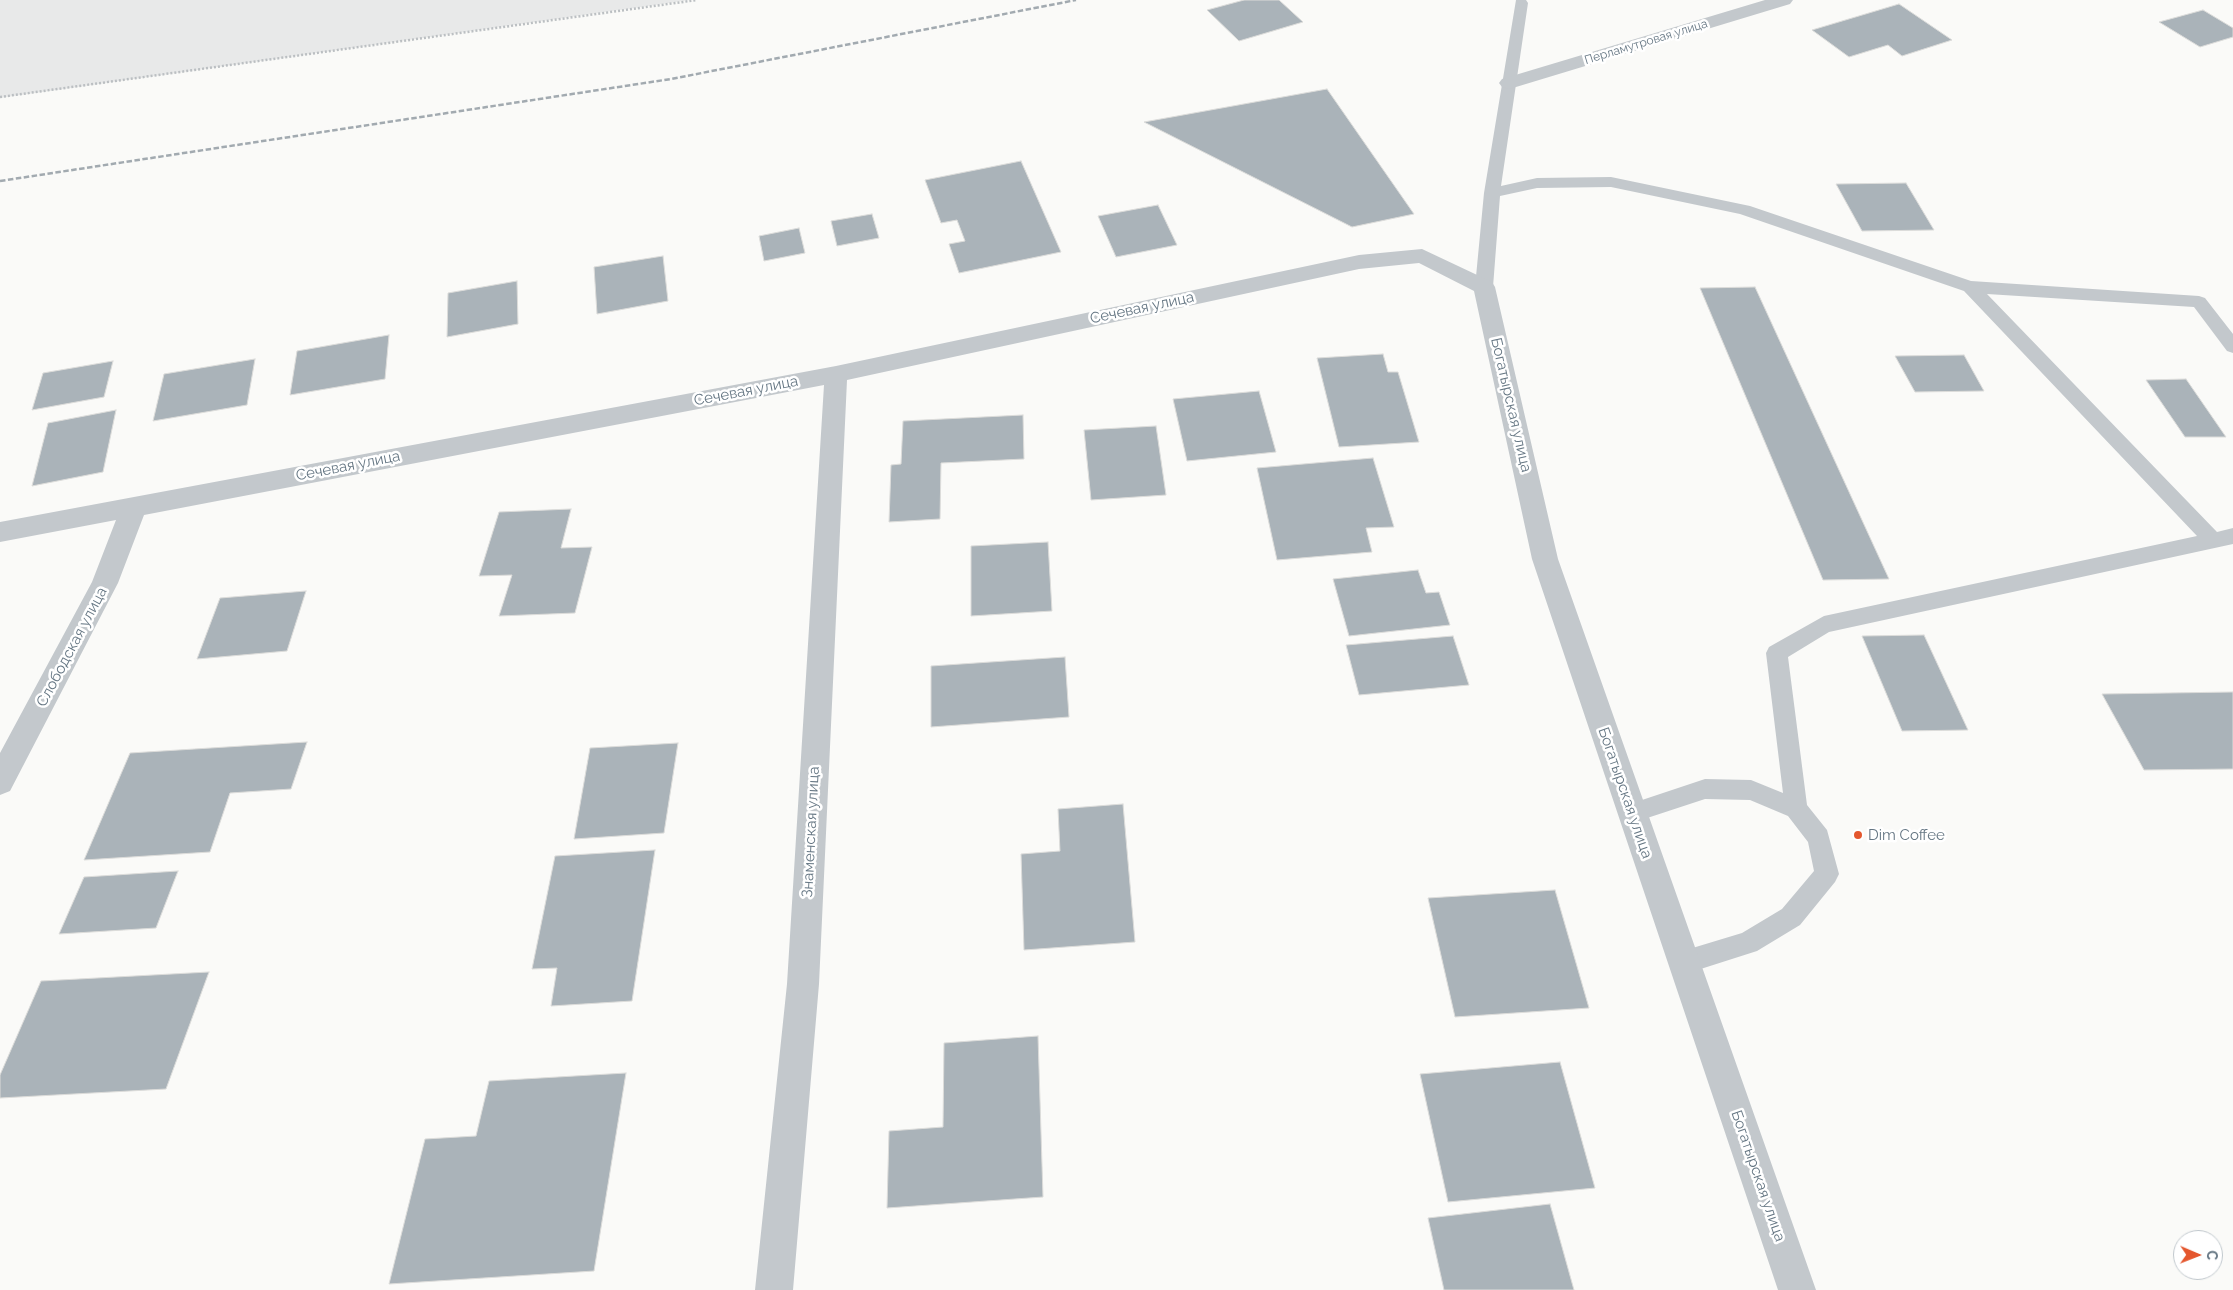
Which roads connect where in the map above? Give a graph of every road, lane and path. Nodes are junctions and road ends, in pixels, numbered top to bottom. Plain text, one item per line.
1 (697, 0) edge
2 (1784, 0) edge
3 (1521, 3) dead end
4 (1509, 83) junction
5 (0, 97) edge
6 (1492, 193) junction
7 (1484, 287) junction
8 (1970, 287) junction
9 (2233, 347) edge
10 (836, 374) junction
11 (134, 506) junction
12 (0, 532) edge
13 (2233, 536) edge
14 (2213, 540) junction
15 (0, 782) edge
16 (1796, 808) junction
17 (1632, 813) junction
18 (1685, 962) junction
19 (774, 1290) edge
20 (1797, 1290) edge

1 - 5 path
2 - 4 street, Перламутровая улица
3 - 4 lane
4 - 6 lane
6 - 7 lane
6 - 8 lane
7 - 10 street, Сечевая улица
7 - 17 street, Богатырская улица
8 - 9 lane
8 - 14 lane
10 - 11 street, Сечевая улица
10 - 19 street, Знаменская улица
11 - 12 street, Сечевая улица
11 - 15 street, Слободская улица
13 - 14 lane
14 - 16 lane
16 - 17 lane
16 - 18 lane
17 - 18 street, Богатырская улица
18 - 20 street, Богатырская улица

